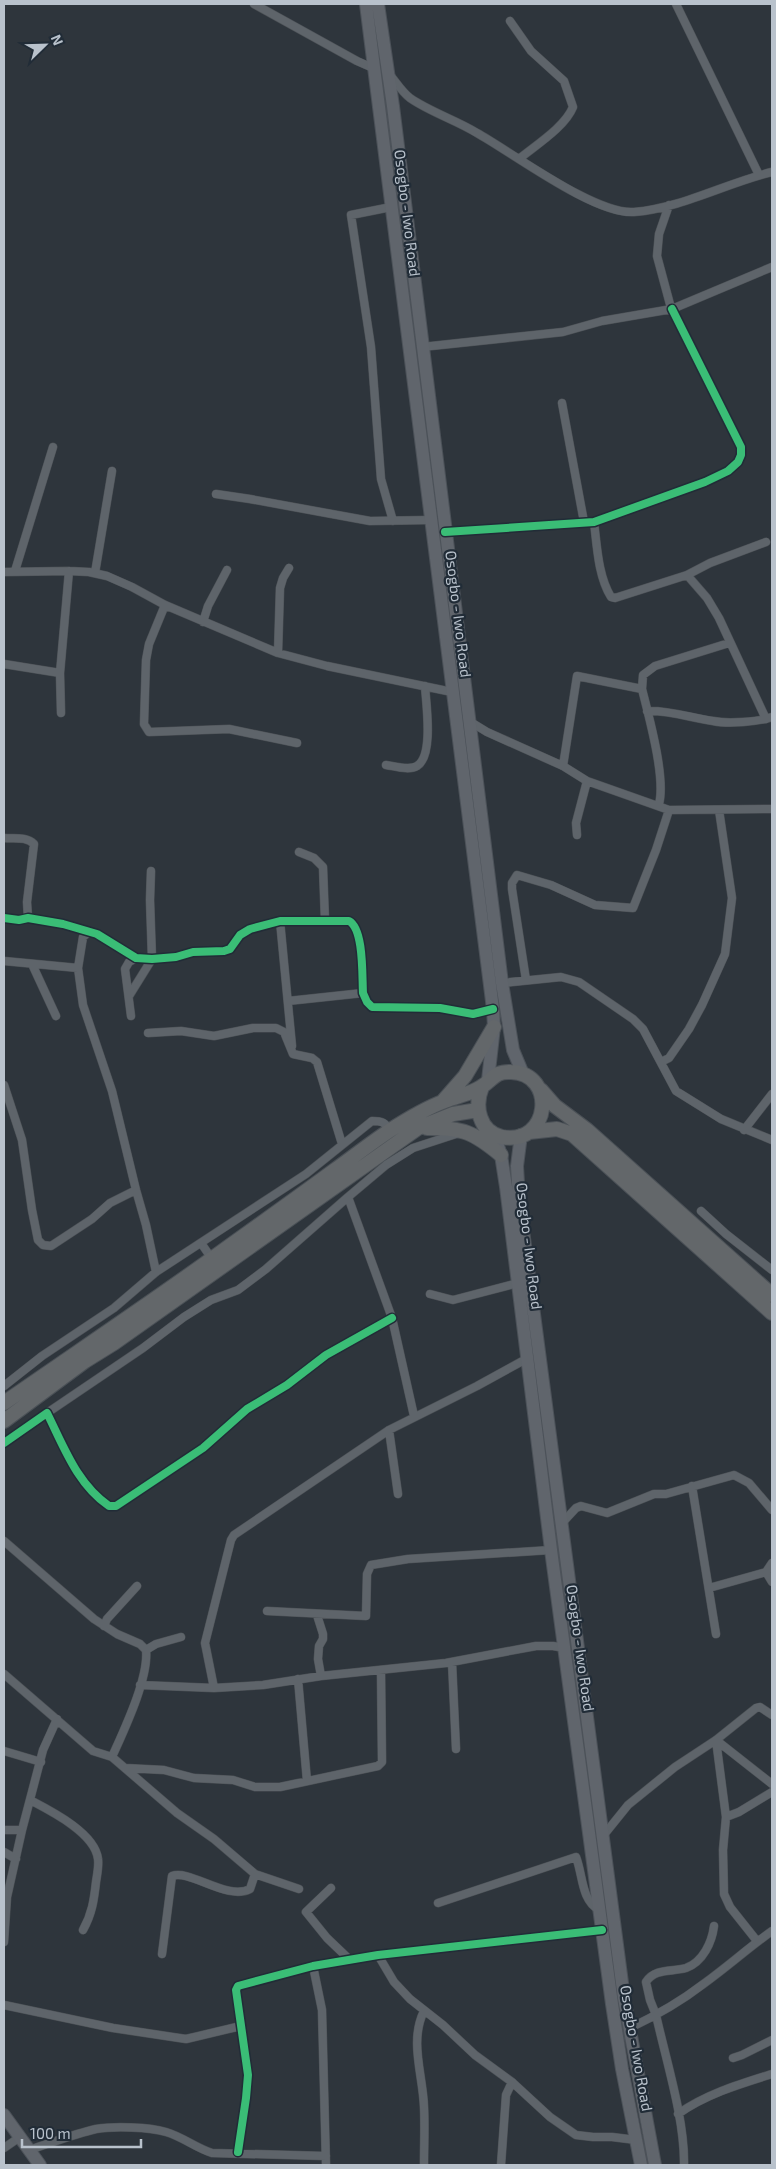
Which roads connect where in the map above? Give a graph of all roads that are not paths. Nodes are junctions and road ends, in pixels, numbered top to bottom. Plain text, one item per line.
1 (254, 4) edge
2 (366, 4) edge
3 (378, 4) edge
4 (676, 4) edge
5 (510, 21) dead end
6 (373, 68) junction
7 (388, 74) junction
8 (409, 98) junction
9 (393, 106) junction
10 (519, 159) junction
11 (772, 172) edge
12 (759, 175) junction
13 (669, 205) junction
14 (391, 207) junction
15 (772, 267) edge
16 (672, 308) junction
17 (422, 347) junction
18 (562, 403) dead end
19 (53, 446) dead end
20 (112, 472) dead end
21 (216, 494) dead end
22 (431, 520) junction
23 (393, 521) junction
24 (584, 522) junction
25 (594, 522) junction
26 (445, 532) junction
27 (766, 542) dead end
28 (289, 568) dead end
29 (227, 570) dead end
30 (15, 571) junction
31 (69, 571) junction
32 (4, 572) edge
33 (95, 573) junction
34 (687, 575) junction
35 (165, 605) junction
36 (203, 622) junction
37 (729, 643) junction
38 (278, 653) junction
39 (4, 664) edge
40 (60, 673) junction
41 (425, 686) junction
42 (642, 689) junction
43 (452, 692) junction
44 (647, 711) junction
45 (61, 713) dead end
46 (769, 718) edge
47 (469, 720) junction
48 (297, 743) dead end
49 (386, 765) dead end
50 (563, 766) junction
51 (587, 781) junction
52 (659, 804) junction
53 (772, 809) edge
54 (669, 810) junction
55 (720, 810) junction
56 (577, 835) dead end
57 (4, 838) edge
58 (299, 852) dead end
59 (151, 871) dead end
60 (4, 918) edge
61 (28, 918) junction
62 (280, 921) junction
63 (325, 921) junction
64 (90, 934) junction
65 (136, 958) junction
66 (152, 959) junction
67 (4, 961) edge
68 (32, 964) junction
69 (78, 968) junction
70 (526, 980) junction
71 (502, 983) junction
72 (364, 993) junction
73 (129, 996) junction
74 (288, 1001) junction
75 (493, 1009) junction
76 (56, 1016) dead end
77 (131, 1016) dead end
78 (494, 1027) junction
79 (148, 1033) dead end
80 (293, 1054) junction
81 (661, 1062) junction
82 (523, 1074) junction
83 (485, 1084) junction
84 (4, 1085) edge
85 (537, 1086) junction
86 (772, 1094) edge
87 (442, 1102) junction
88 (478, 1110) junction
89 (418, 1128) junction
90 (744, 1130) junction
91 (390, 1131) junction
92 (466, 1131) junction
93 (525, 1134) junction
94 (493, 1135) junction
95 (772, 1140) edge
96 (342, 1144) junction
97 (501, 1155) junction
98 (136, 1190) junction
99 (348, 1197) junction
100 (701, 1211) dead end
101 (201, 1243) junction
102 (212, 1259) junction
103 (772, 1270) edge
104 (156, 1272) junction
105 (518, 1282) junction
106 (430, 1294) dead end
107 (772, 1295) edge
108 (772, 1313) edge
109 (392, 1318) junction
110 (105, 1332) junction
111 (114, 1343) junction
112 (528, 1358) junction
113 (4, 1386) edge
114 (4, 1403) edge
115 (47, 1413) junction
116 (414, 1416) junction
117 (4, 1421) edge
118 (390, 1430) junction
119 (4, 1443) edge
120 (692, 1486) junction
121 (398, 1494) dead end
122 (772, 1510) edge
123 (563, 1522) junction
124 (4, 1541) edge
125 (551, 1550) junction
126 (772, 1563) edge
127 (766, 1572) junction
128 (772, 1582) edge
129 (137, 1586) dead end
130 (709, 1588) junction
131 (267, 1612) dead end
132 (317, 1615) junction
133 (104, 1626) junction
134 (716, 1634) dead end
135 (181, 1637) dead end
136 (565, 1648) junction
137 (146, 1650) junction
138 (452, 1662) junction
139 (381, 1671) junction
140 (4, 1674) edge
141 (321, 1676) junction
142 (298, 1679) junction
143 (140, 1685) junction
144 (214, 1688) junction
145 (772, 1715) edge
146 (57, 1719) junction
147 (716, 1740) junction
148 (456, 1749) dead end
149 (4, 1751) edge
150 (112, 1757) junction
151 (41, 1762) junction
152 (125, 1768) junction
153 (306, 1782) junction
154 (772, 1784) edge
155 (772, 1792) edge
156 (30, 1800) junction
157 (726, 1817) junction
158 (4, 1830) edge
159 (22, 1830) junction
160 (603, 1836) junction
161 (4, 1852) edge
162 (16, 1859) junction
163 (255, 1874) junction
164 (331, 1888) dead end
165 (299, 1889) dead end
166 (438, 1903) dead end
167 (599, 1910) junction
168 (714, 1926) dead end
169 (83, 1930) dead end
170 (602, 1930) junction
171 (772, 1933) edge
172 (757, 1941) junction
173 (4, 1942) edge
174 (162, 1954) dead end
175 (378, 1955) junction
176 (350, 1960) junction
177 (313, 1966) junction
178 (4, 2005) edge
179 (424, 2011) junction
180 (656, 2015) junction
181 (241, 2026) junction
182 (630, 2028) junction
183 (772, 2040) edge
184 (733, 2058) dead end
185 (772, 2074) edge
186 (512, 2082) junction
187 (678, 2114) junction
188 (4, 2115) edge
189 (20, 2137) junction
190 (636, 2140) junction
191 (4, 2148) edge
192 (30, 2150) junction
193 (238, 2152) junction
194 (326, 2156) junction
195 (40, 2165) edge
196 (326, 2165) edge
197 (424, 2165) edge
198 (501, 2165) edge
199 (642, 2165) edge
200 (655, 2165) edge
201 (684, 2165) edge

1 - 6 street
2 - 6 main road, Osogbo - Iwo Road
3 - 7 main road, Osogbo - Iwo Road
4 - 12 street
5 - 10 street
6 - 14 main road, Osogbo - Iwo Road
7 - 8 street
7 - 9 main road, Osogbo - Iwo Road
8 - 9 street
8 - 10 street
9 - 17 main road, Osogbo - Iwo Road
10 - 13 street
11 - 12 street
12 - 13 street
13 - 16 street
14 - 22 main road, Osogbo - Iwo Road
14 - 23 street
15 - 16 street
16 - 17 street
16 - 25 street
17 - 26 main road, Osogbo - Iwo Road
18 - 24 street
19 - 30 street
20 - 33 street
21 - 23 street
22 - 23 street
22 - 43 main road, Osogbo - Iwo Road
24 - 25 street
24 - 26 street
25 - 34 street
26 - 47 main road, Osogbo - Iwo Road
27 - 34 street
28 - 38 street
29 - 36 street
30 - 31 street
30 - 32 street
31 - 33 street
31 - 40 street
33 - 35 street
34 - 37 street
35 - 36 street
35 - 48 street
36 - 38 street
37 - 42 street
37 - 46 street
38 - 41 street
39 - 40 street
40 - 45 street
41 - 43 street
41 - 49 street
42 - 44 street
42 - 50 street
43 - 75 main road, Osogbo - Iwo Road
44 - 46 street
44 - 52 street
47 - 50 street
47 - 71 main road, Osogbo - Iwo Road
50 - 51 street
51 - 52 street
51 - 56 street
52 - 54 street
53 - 55 street
54 - 55 street
54 - 70 street
55 - 81 street
57 - 61 street
58 - 63 street
59 - 66 street
60 - 61 street
61 - 64 street
62 - 63 street
62 - 66 street
62 - 74 street
63 - 72 street
64 - 65 street
64 - 69 street
65 - 66 street
65 - 73 street
66 - 73 street
67 - 68 street
68 - 69 street
68 - 76 street
69 - 98 street
70 - 71 street
70 - 81 street
71 - 82 main road, Osogbo - Iwo Road
72 - 74 street
72 - 75 street
73 - 77 street
74 - 80 street
75 - 78 main road, Osogbo - Iwo Road
78 - 83 main road, Osogbo - Iwo Road
78 - 87 highway
79 - 80 street
80 - 96 street
81 - 90 street
82 - 83 highway
82 - 85 highway
83 - 87 highway
83 - 88 highway
84 - 98 street
85 - 93 highway
85 - 107 highway
86 - 90 street
87 - 91 highway
88 - 89 highway
88 - 94 highway
89 - 92 highway
89 - 111 highway
90 - 95 street
91 - 96 street
91 - 102 highway
92 - 97 highway
92 - 99 street
93 - 94 highway
93 - 108 highway
93 - 123 main road, Osogbo - Iwo Road
94 - 97 main road, Osogbo - Iwo Road
96 - 101 street
97 - 105 main road, Osogbo - Iwo Road
98 - 104 street
99 - 109 street
99 - 115 street
100 - 103 street
101 - 102 street
101 - 104 street
102 - 110 highway
104 - 113 street
105 - 106 street
105 - 112 main road, Osogbo - Iwo Road
109 - 115 street
109 - 116 street
110 - 111 highway
110 - 114 highway
111 - 117 highway
112 - 116 street
112 - 125 main road, Osogbo - Iwo Road
115 - 119 street
116 - 118 street
118 - 121 street
118 - 144 street
120 - 122 street
120 - 123 street
120 - 130 street
123 - 160 main road, Osogbo - Iwo Road
124 - 133 street
125 - 132 street
125 - 136 main road, Osogbo - Iwo Road
126 - 127 street
127 - 128 street
127 - 130 street
129 - 133 street
130 - 134 street
131 - 132 street
132 - 141 street
133 - 137 street
135 - 137 street
136 - 138 street
136 - 167 main road, Osogbo - Iwo Road
137 - 143 street
138 - 139 street
138 - 148 street
139 - 141 street
139 - 153 street
140 - 146 street
141 - 142 street
142 - 144 street
142 - 153 street
143 - 144 street
143 - 150 street
145 - 147 street
146 - 150 street
146 - 151 street
147 - 154 street
147 - 157 street
147 - 160 street
149 - 151 street
150 - 152 street
151 - 156 street
152 - 153 street
152 - 163 street
155 - 157 street
156 - 159 street
156 - 169 street
157 - 172 street
158 - 159 street
159 - 162 street
160 - 182 main road, Osogbo - Iwo Road
161 - 162 street
162 - 173 street
163 - 165 street
163 - 174 street
164 - 176 street
166 - 167 street
167 - 170 main road, Osogbo - Iwo Road
168 - 180 street
170 - 175 street
170 - 190 main road, Osogbo - Iwo Road
171 - 172 street
172 - 180 street
175 - 176 street
175 - 179 street
176 - 177 street
177 - 181 street
177 - 194 street
178 - 181 street
179 - 186 street
179 - 197 street
180 - 182 street
180 - 187 street
181 - 193 street
182 - 200 main road, Osogbo - Iwo Road
183 - 184 street
185 - 187 street
186 - 190 street
186 - 198 street
187 - 201 street
188 - 189 main road
189 - 191 street
189 - 192 main road
190 - 199 main road, Osogbo - Iwo Road
192 - 193 street
192 - 195 main road
193 - 194 street
194 - 196 street

